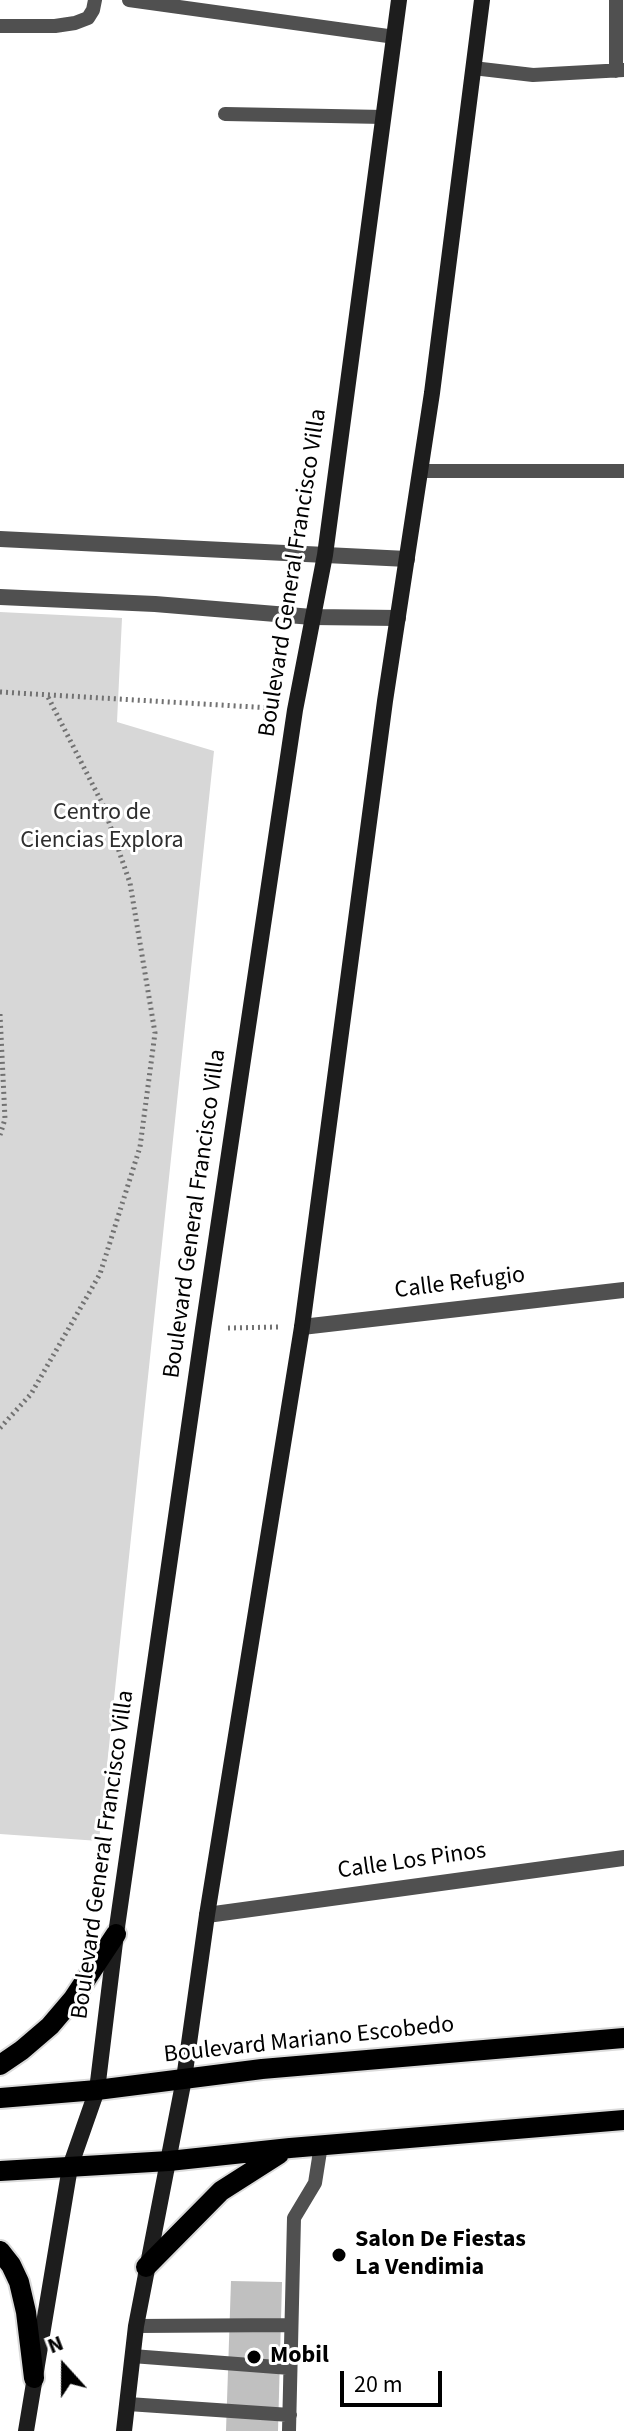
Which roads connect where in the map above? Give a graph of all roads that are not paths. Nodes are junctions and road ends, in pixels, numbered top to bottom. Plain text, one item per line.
1 (95, 0) edge
2 (129, 0) edge
3 (399, 0) edge
4 (482, 0) edge
5 (616, 0) edge
6 (0, 26) edge
7 (395, 37) junction
8 (473, 68) junction
9 (620, 70) edge
10 (225, 114) dead end
11 (384, 117) junction
12 (421, 471) junction
13 (624, 471) edge
14 (0, 539) edge
15 (325, 555) junction
16 (407, 559) junction
17 (0, 597) edge
18 (312, 617) junction
19 (398, 618) junction
20 (624, 1290) edge
21 (302, 1327) junction
22 (624, 1858) edge
23 (207, 1915) junction
24 (116, 1934) junction
25 (624, 2038) edge
26 (0, 2065) edge
27 (184, 2079) junction
28 (97, 2090) junction
29 (0, 2098) edge
30 (624, 2120) edge
31 (321, 2145) junction
32 (290, 2148) junction
33 (169, 2161) junction
34 (70, 2167) junction
35 (0, 2171) edge
36 (0, 2251) edge
37 (146, 2267) junction
38 (291, 2325) junction
39 (136, 2326) junction
40 (132, 2356) junction
41 (290, 2368) junction
42 (34, 2378) junction
43 (128, 2404) junction
44 (290, 2415) junction
45 (26, 2431) edge
46 (124, 2431) edge
47 (289, 2431) edge

1 - 6 lane
2 - 7 lane
3 - 7 main road, Boulevard General Francisco Villa
4 - 8 main road
5 - 9 lane
7 - 11 main road, Boulevard General Francisco Villa
8 - 9 lane
8 - 12 main road
10 - 11 lane
11 - 15 main road, Boulevard General Francisco Villa
12 - 13 lane
12 - 16 main road
14 - 15 street
15 - 16 street
15 - 18 main road, Boulevard General Francisco Villa
16 - 19 main road
17 - 18 street
18 - 19 street
18 - 24 main road, Boulevard General Francisco Villa
19 - 21 main road
20 - 21 street, Calle Refugio
21 - 23 main road
22 - 23 street, Calle Los Pinos
23 - 27 main road
24 - 26 main road
24 - 28 main road, Boulevard General Francisco Villa
25 - 27 main road, Boulevard Mariano Escobedo
27 - 28 main road, Boulevard Mariano Escobedo
27 - 33 main road
28 - 29 main road, Boulevard Mariano Escobedo
28 - 34 main road, Boulevard General Francisco Villa
30 - 31 main road
31 - 32 main road
31 - 38 lane
32 - 33 main road
32 - 37 main road
33 - 34 main road
33 - 37 main road
34 - 35 main road
34 - 42 main road, Boulevard General Francisco Villa
36 - 42 main road
37 - 39 main road
38 - 39 lane
38 - 41 lane
39 - 40 main road
40 - 41 lane
40 - 43 main road
41 - 44 lane
42 - 45 main road, Boulevard General Francisco Villa
43 - 44 lane
43 - 46 main road
44 - 47 lane

